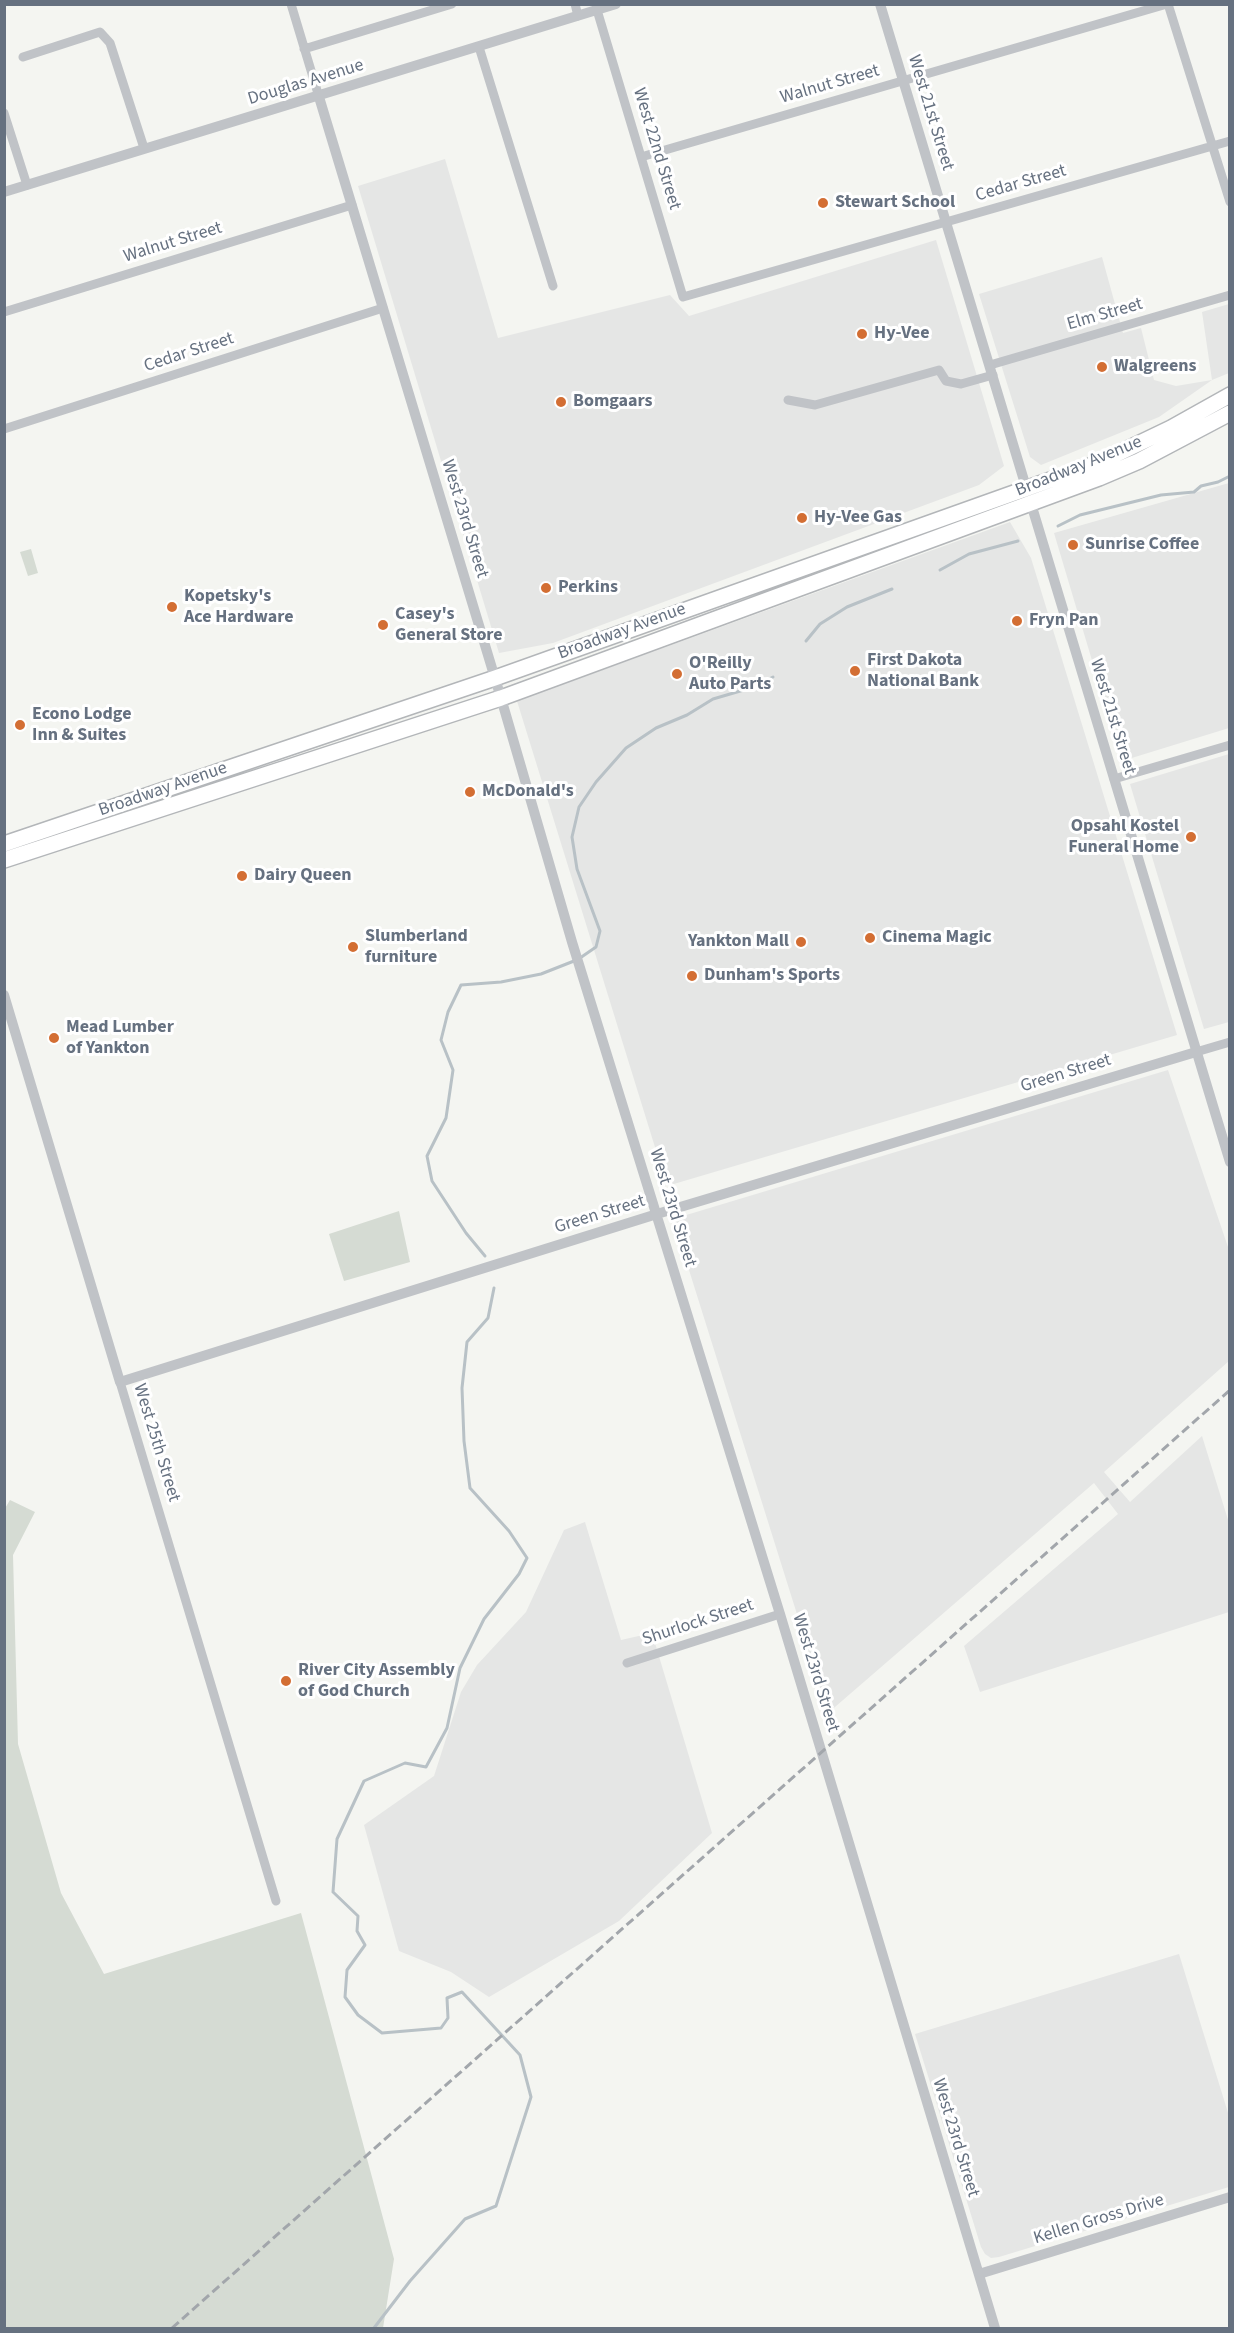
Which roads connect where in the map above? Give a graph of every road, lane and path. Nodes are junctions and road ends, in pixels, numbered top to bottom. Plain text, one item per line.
1 (291, 4) edge
2 (452, 4) edge
3 (575, 4) edge
4 (616, 4) edge
5 (880, 4) edge
6 (1168, 4) edge
7 (597, 10) junction
8 (578, 16) junction
9 (479, 47) junction
10 (304, 49) junction
11 (23, 57) dead end
12 (903, 81) junction
13 (319, 97) junction
14 (4, 113) edge
15 (1230, 141) edge
16 (1212, 146) junction
17 (144, 148) junction
18 (641, 157) junction
19 (27, 184) junction
20 (4, 192) edge
21 (1230, 202) edge
22 (352, 205) junction
23 (946, 223) junction
24 (553, 286) dead end
25 (1230, 296) edge
26 (683, 297) joint
27 (383, 308) junction
28 (4, 312) edge
29 (991, 370) junction
30 (1230, 395) edge
31 (788, 400) dead end
32 (1230, 413) edge
33 (4, 429) edge
34 (1027, 488) junction
35 (1032, 503) junction
36 (495, 678) junction
37 (501, 698) junction
38 (1230, 745) edge
39 (1114, 779) junction
40 (4, 844) edge
41 (4, 860) edge
42 (5, 995) edge
43 (1230, 1042) edge
44 (1196, 1052) junction
45 (1230, 1162) edge
46 (657, 1215) junction
47 (120, 1382) junction
48 (780, 1614) junction
49 (627, 1663) dead end
50 (276, 1901) dead end
51 (1230, 2197) edge
52 (979, 2274) junction
53 (995, 2328) edge

1 - 10 street
2 - 10 street
3 - 8 street
4 - 7 street, Douglas Avenue
5 - 12 street, West 21st Street
6 - 12 street, Walnut Street
6 - 16 street
7 - 8 street, Douglas Avenue
7 - 18 street, West 22nd Street
8 - 9 street, Douglas Avenue
9 - 13 street, Douglas Avenue
9 - 24 street
10 - 13 street
11 - 17 street
12 - 18 street, Walnut Street
12 - 23 street, West 21st Street
13 - 17 street, Douglas Avenue
13 - 22 street, West 23rd Street
14 - 19 street
15 - 16 street, Cedar Street
16 - 21 street
16 - 23 street, Cedar Street
17 - 19 street, Douglas Avenue
18 - 26 street, West 22nd Street
19 - 20 street, Douglas Avenue
22 - 27 street, West 23rd Street
22 - 28 street, Walnut Street
23 - 26 street, Cedar Street
23 - 29 street, West 21st Street
25 - 29 street, Elm Street
27 - 33 street, Cedar Street
27 - 36 street, West 23rd Street
29 - 31 street, Elm Street
29 - 34 street, West 21st Street
30 - 34 highway, Broadway Avenue
32 - 35 highway, Broadway Avenue
34 - 35 street, West 21st Street
34 - 36 highway, Broadway Avenue
35 - 37 highway, Broadway Avenue
35 - 39 street, West 21st Street
36 - 37 street, West 23rd Street
36 - 40 highway, Broadway Avenue
37 - 41 highway, Broadway Avenue
37 - 46 street, West 23rd Street
38 - 39 street
39 - 44 street, West 21st Street
42 - 47 street, West 25th Street
43 - 44 street, Green Street
44 - 45 street, West 21st Street
44 - 46 street, Green Street
46 - 47 street, Green Street
46 - 48 street, West 23rd Street
47 - 50 street, West 25th Street
48 - 49 street, Shurlock Street
48 - 52 street, West 23rd Street
51 - 52 street, Kellen Gross Drive
52 - 53 street, West 23rd Street

